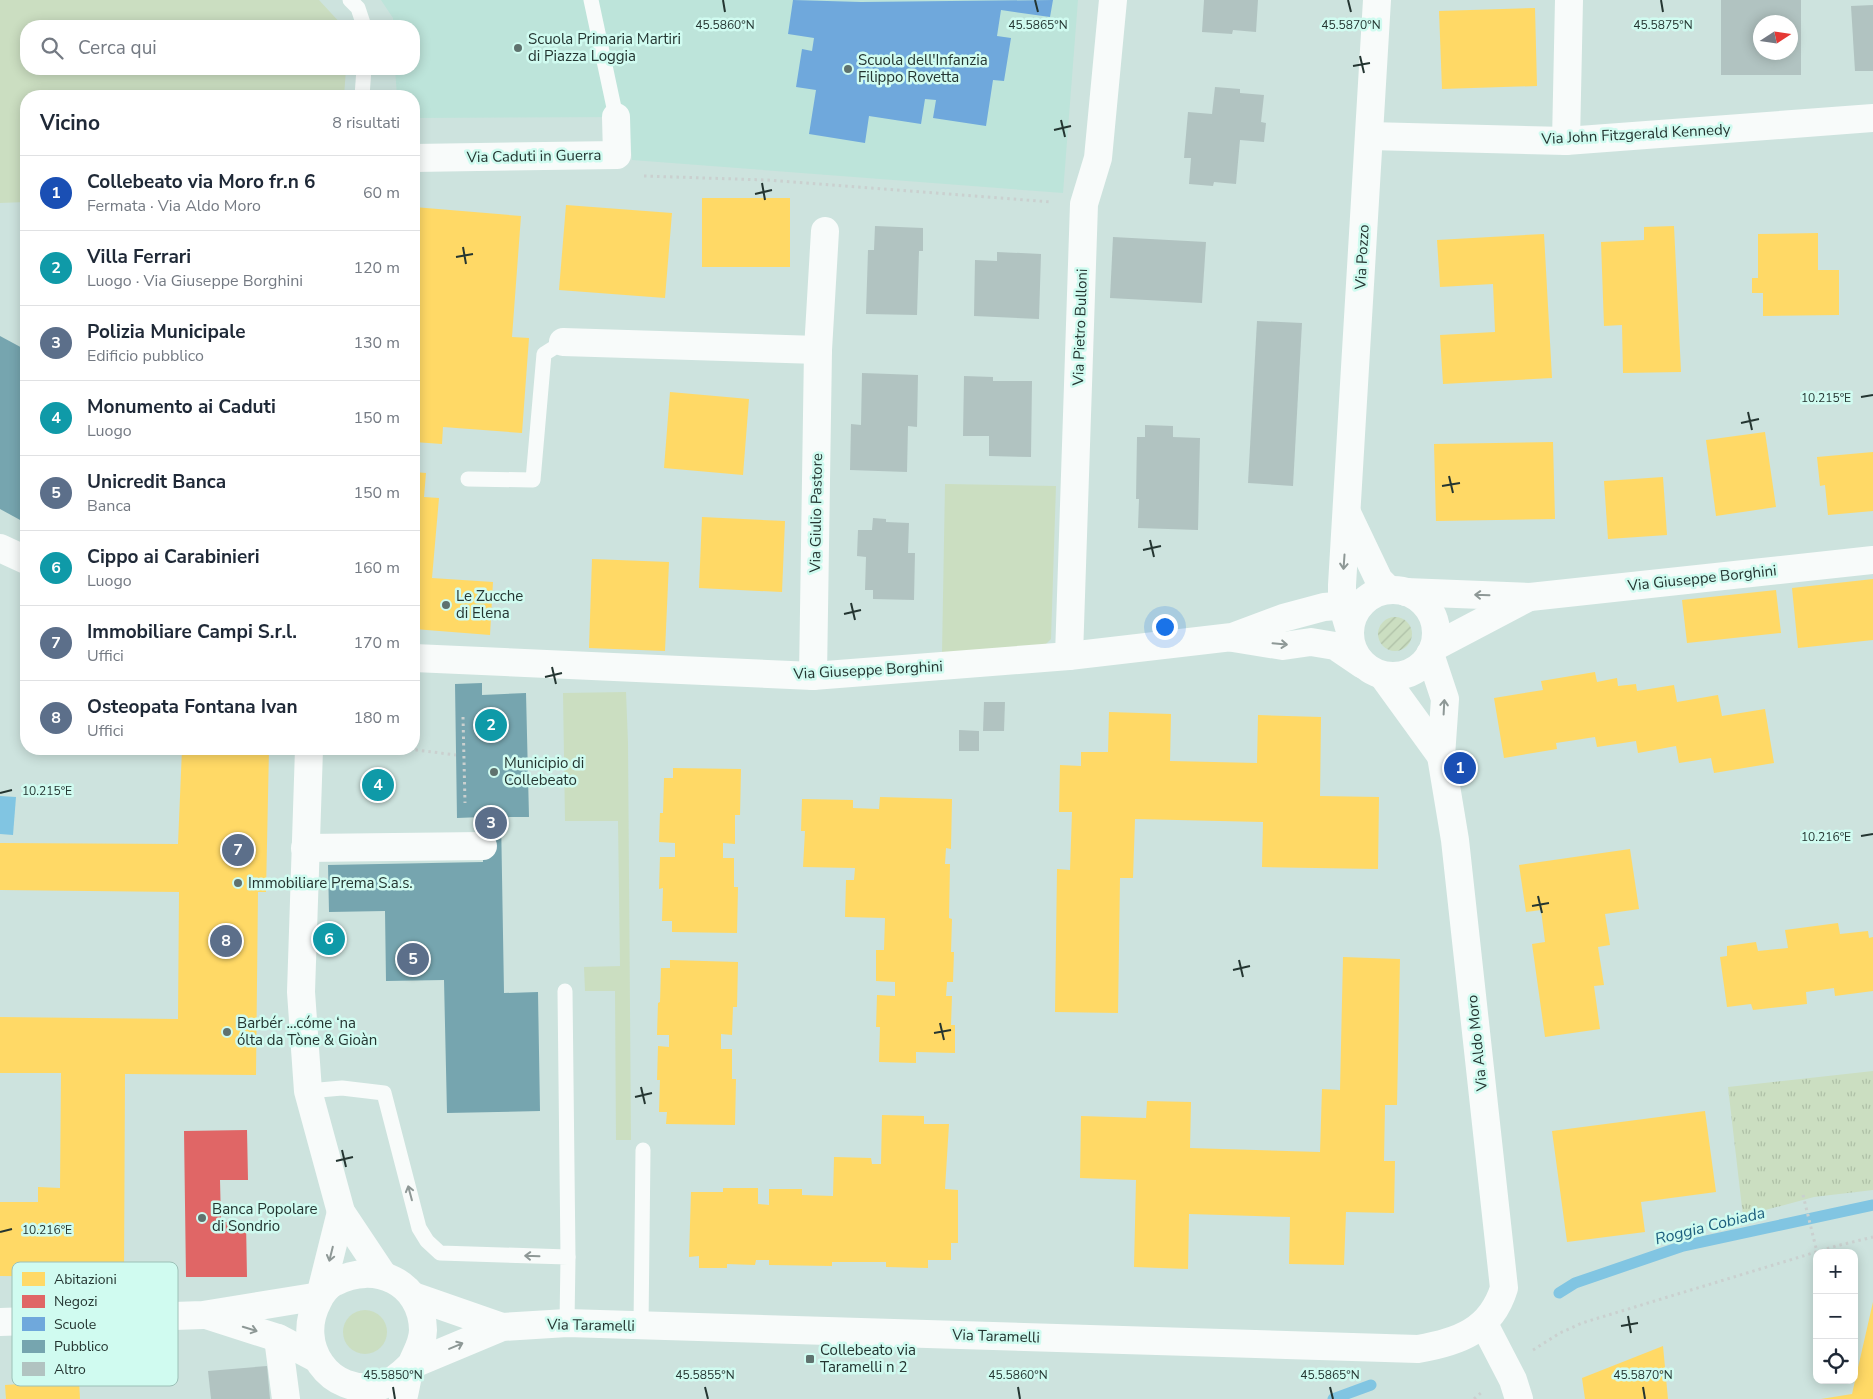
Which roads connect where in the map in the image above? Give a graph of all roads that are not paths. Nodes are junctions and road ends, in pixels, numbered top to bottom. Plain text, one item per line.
1 (350, 0) edge
2 (591, 0) edge
3 (1113, 0) edge
4 (1377, 0) edge
5 (1568, 0) edge
6 (362, 20) edge
7 (364, 75) edge
8 (362, 90) edge
9 (616, 117) joint
10 (1873, 118) edge
11 (1369, 136) junction
12 (1566, 141) junction
13 (420, 158) edge
14 (824, 231) dead end
15 (562, 342) joint
16 (818, 350) junction
17 (468, 478) dead end
18 (1347, 513) junction
19 (0, 548) edge
20 (20, 557) edge
21 (1873, 560) edge
22 (1398, 591) junction
23 (1530, 597) junction
24 (1352, 604) junction
25 (1232, 638) junction
26 (1432, 651) junction
27 (1069, 656) junction
28 (420, 658) edge
29 (1375, 672) junction
30 (813, 676) junction
31 (309, 755) edge
32 (1441, 756) junction
33 (483, 846) dead end
34 (305, 848) junction
35 (566, 992) dead end
36 (308, 1091) junction
37 (643, 1150) dead end
38 (341, 1212) junction
39 (568, 1257) junction
40 (383, 1275) junction
41 (320, 1296) junction
42 (413, 1296) junction
43 (204, 1315) junction
44 (178, 1316) edge
45 (566, 1323) junction
46 (1484, 1324) junction
47 (642, 1326) junction
48 (502, 1327) junction
49 (278, 1338) junction
50 (316, 1358) junction
51 (411, 1365) junction
52 (351, 1391) edge
53 (286, 1399) edge
54 (403, 1399) edge
55 (1519, 1399) edge

1 - 6 lane
2 - 9 lane
3 - 27 street, Via Pietro Bulloni
4 - 11 street, Via Pozzo
5 - 12 street
7 - 8 lane
9 - 13 street, Via Caduti in Guerra
10 - 12 street, Via John Fitzgerald Kennedy
11 - 12 street, Via John Fitzgerald Kennedy
11 - 18 street, Via Pozzo
14 - 16 street, Via Giulio Pastore
15 - 16 street
15 - 17 lane
16 - 30 street, Via Giulio Pastore
18 - 22 street, Via Pozzo
18 -> 24 street, Via Pozzo
19 - 20 street
21 - 23 street, Via Giuseppe Borghini
23 -> 22 street, Via Giuseppe Borghini
22 - 24 street, Via Giuseppe Borghini
22 - 26 street
23 - 26 street, Via Giuseppe Borghini
24 - 25 street, Via Giuseppe Borghini
24 - 29 street
25 - 27 street, Via Giuseppe Borghini
25 -> 29 street, Via Giuseppe Borghini
26 - 29 street, Via Giuseppe Borghini
32 -> 26 street, Via Aldo Moro
27 - 30 street, Via Giuseppe Borghini
28 - 30 street, Via Giuseppe Borghini
29 - 32 street, Via Aldo Moro
31 - 34 street
32 - 46 street, Via Aldo Moro
33 - 34 street
34 - 36 street
35 - 39 lane
36 - 38 street
39 -> 36 lane
37 - 47 lane
38 - 40 street
38 -> 41 street
39 - 45 lane
40 - 41 street
40 - 42 street
41 - 43 street
41 - 50 street
42 - 48 street, Via Taramelli
42 - 51 street
43 - 44 street
43 -> 49 street
45 - 47 street, Via Taramelli
45 - 48 street, Via Taramelli
46 - 47 street, Via Taramelli
46 - 55 street
51 -> 48 street, Via Taramelli
49 - 50 street
49 - 53 street
50 - 52 street
51 - 52 street
51 - 54 street

